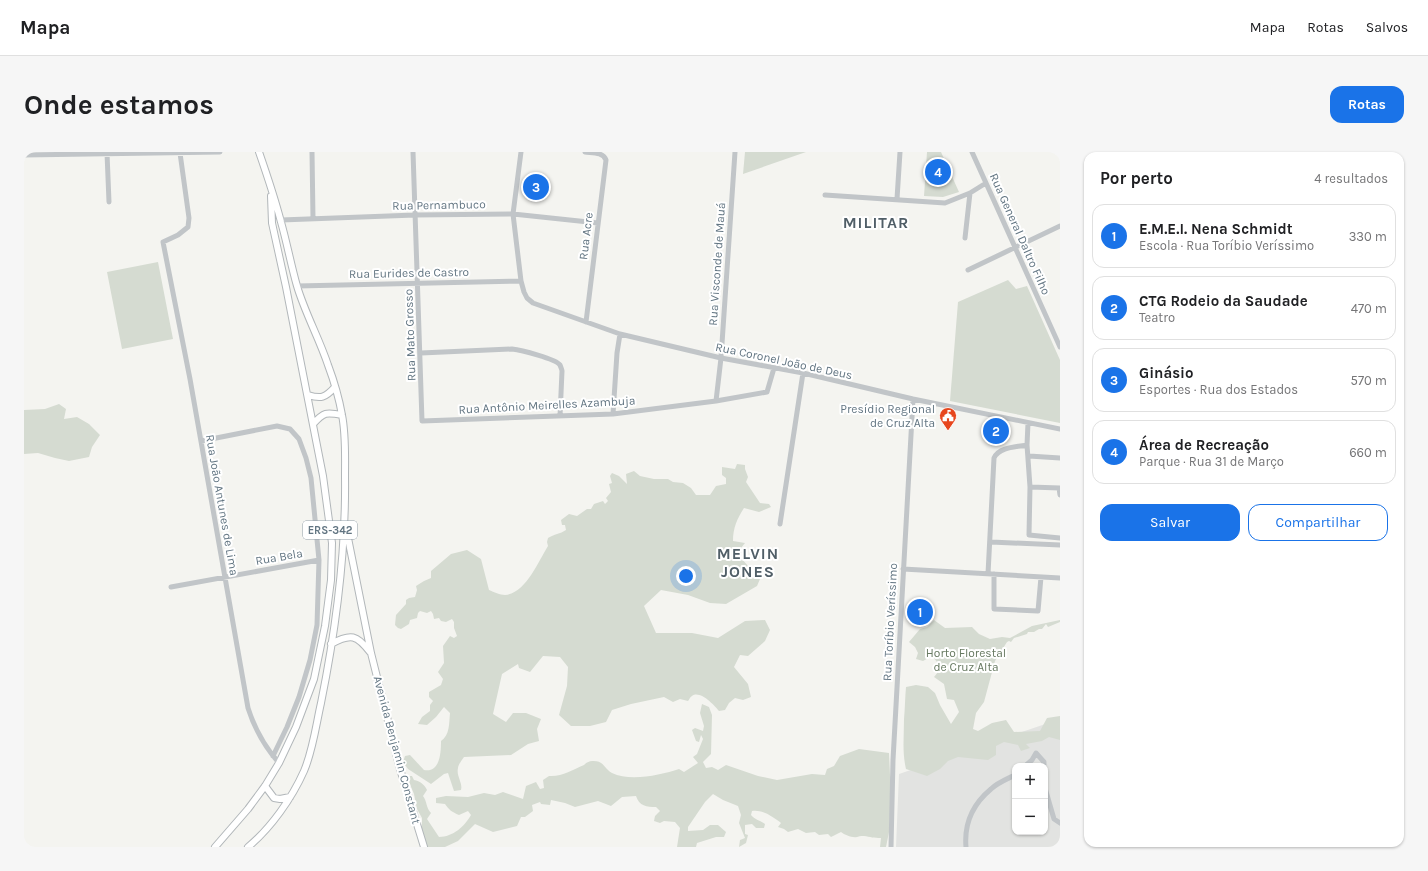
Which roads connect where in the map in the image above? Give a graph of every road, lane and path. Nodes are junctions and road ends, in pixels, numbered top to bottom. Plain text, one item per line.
1 (220, 152) edge
2 (259, 152) edge
3 (312, 152) edge
4 (413, 152) edge
5 (521, 152) edge
6 (586, 152) edge
7 (735, 152) edge
8 (900, 152) edge
9 (972, 152) edge
10 (107, 153) edge
11 (180, 153) junction
12 (24, 155) edge
13 (986, 183) junction
14 (270, 188) junction
15 (970, 193) junction
16 (825, 195) dead end
17 (897, 199) junction
18 (109, 202) dead end
19 (513, 214) junction
20 (415, 215) junction
21 (313, 218) junction
22 (281, 220) junction
23 (598, 223) junction
24 (1060, 226) edge
25 (965, 238) dead end
26 (1016, 247) junction
27 (968, 270) dead end
28 (521, 281) junction
29 (418, 283) junction
30 (297, 286) junction
31 (586, 322) junction
32 (620, 334) junction
33 (1059, 341) edge
34 (1060, 347) edge
35 (421, 353) junction
36 (721, 358) junction
37 (774, 368) junction
38 (803, 373) junction
39 (335, 388) junction
40 (308, 395) junction
41 (913, 399) junction
42 (716, 401) junction
43 (613, 414) junction
44 (342, 415) junction
45 (560, 416) junction
46 (422, 421) joint
47 (1028, 423) junction
48 (313, 424) junction
49 (1060, 429) edge
50 (201, 441) junction
51 (1027, 445) junction
52 (1029, 456) junction
53 (1060, 458) edge
54 (1030, 487) junction
55 (1059, 488) edge
56 (1060, 495) edge
57 (345, 521) junction
58 (780, 524) dead end
59 (1060, 538) edge
60 (990, 542) junction
61 (1060, 545) edge
62 (319, 560) junction
63 (903, 569) junction
64 (991, 574) junction
65 (1041, 577) junction
66 (224, 578) junction
67 (1060, 578) edge
68 (171, 587) dead end
69 (331, 644) junction
70 (371, 653) junction
71 (273, 756) junction
72 (1028, 763) edge
73 (1044, 763) edge
74 (279, 764) junction
75 (1012, 777) edge
76 (265, 786) junction
77 (290, 797) junction
78 (1048, 799) edge
79 (1060, 823) edge
80 (216, 847) edge
81 (248, 847) edge
82 (424, 847) edge
83 (891, 847) edge
84 (966, 847) edge

1 - 11 street
2 - 14 main road, ERS-342
3 - 21 street
4 - 20 street, Rua Mato Grosso
5 - 19 street, Rua Coronel João de Deus
6 - 23 street, Rua Acre
7 - 36 street, Rua Visconde de Mauá
8 - 17 street
9 - 13 street, Rua General Daltro Filho
10 - 11 street
10 - 12 street
10 - 18 street
11 - 50 street, Rua João Antunes de Lima
13 - 15 street
13 - 26 street, Rua General Daltro Filho
14 - 22 main road, ERS-342
14 - 40 main road, ERS-342
15 - 17 street
15 - 25 street
16 - 17 street
19 - 20 street, Rua Pernambuco
19 - 23 street, Rua Pernambuco
19 - 28 street, Rua Coronel João de Deus
20 - 21 street, Rua Pernambuco
20 - 29 street, Rua Mato Grosso
21 - 22 street, Rua Pernambuco
22 - 30 main road, ERS-342
23 - 31 street, Rua Acre
24 - 26 street
26 - 27 street
26 - 33 street, Rua General Daltro Filho
28 - 29 street, Rua Eurides de Castro
28 - 31 street, Rua Coronel João de Deus
29 - 30 street, Rua Eurides de Castro
29 - 35 street, Rua Mato Grosso
30 - 39 main road, ERS-342
31 - 32 street, Rua Coronel João de Deus
32 - 36 street, Rua Coronel João de Deus
32 - 43 street
33 - 34 street, Rua General Daltro Filho
35 - 45 street
35 - 46 street, Rua Mato Grosso
36 - 37 street, Rua Coronel João de Deus
36 - 42 street, Rua Visconde de Mauá
37 - 38 street, Rua Coronel João de Deus
37 - 42 street, Rua Antônio Meirelles Azambuja
38 - 41 street, Rua Coronel João de Deus
38 - 58 street
39 - 40 main road
39 - 44 main road, ERS-342
40 - 48 main road, ERS-342
41 - 47 street, Rua Coronel João de Deus
41 - 63 street, Rua Toríbio Veríssimo
42 - 43 street, Rua Antônio Meirelles Azambuja
43 - 45 street, Rua Antônio Meirelles Azambuja
44 - 48 main road
44 - 57 main road, ERS-342
45 - 46 street, Rua Antônio Meirelles Azambuja
47 - 49 street, Rua Coronel João de Deus
47 - 51 street
48 - 74 main road, ERS-342
50 - 62 street
50 - 66 street, Rua João Antunes de Lima
51 - 52 street
51 - 60 street
52 - 53 street
52 - 54 street
54 - 55 street
54 - 59 street
55 - 56 street
57 - 69 main road, ERS-342
57 - 70 main road, Avenida Benjamin Constant
60 - 61 street
60 - 64 street
62 - 66 street, Rua Bela
62 - 71 street
63 - 64 street
63 - 83 street, Rua Toríbio Veríssimo
64 - 65 street
64 - 65 street
65 - 67 street
66 - 68 street, Rua Bela
66 - 71 street, Rua João Antunes de Lima
69 - 70 main road
69 - 77 main road, ERS-342
70 - 82 main road, Avenida Benjamin Constant
71 - 74 street, Rua João Antunes de Lima
72 - 73 street
74 - 76 main road, ERS-342
75 - 84 street
76 - 77 main road
76 - 80 main road, ERS-342
77 - 81 main road, ERS-342
78 - 79 street

